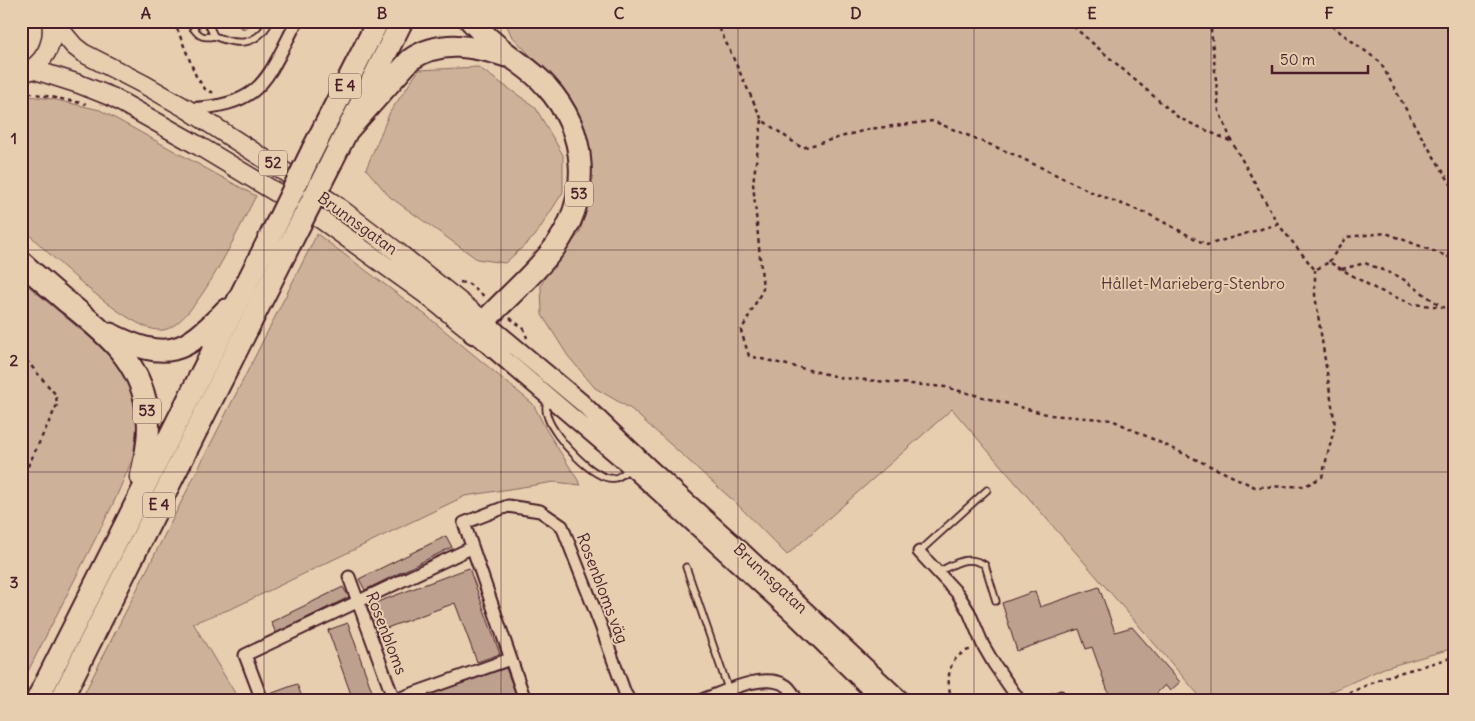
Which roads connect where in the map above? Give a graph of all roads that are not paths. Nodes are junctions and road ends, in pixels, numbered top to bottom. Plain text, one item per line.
1 (52, 21) edge
2 (207, 21) edge
3 (270, 21) edge
4 (298, 21) edge
5 (378, 21) edge
6 (402, 21) edge
7 (471, 21) edge
8 (194, 29) dead end
9 (214, 36) junction
10 (513, 58) junction
11 (27, 72) edge
12 (187, 109) junction
13 (347, 131) junction
14 (21, 262) edge
15 (240, 295) junction
16 (479, 327) junction
17 (104, 332) junction
18 (547, 396) junction
19 (635, 463) junction
20 (987, 490) dead end
21 (137, 502) junction
22 (471, 548) junction
23 (919, 552) joint
24 (686, 567) dead end
25 (938, 572) junction
26 (349, 577) dead end
27 (996, 601) dead end
28 (358, 602) junction
29 (510, 659) junction
30 (731, 695) edge
31 (36, 700) edge
32 (61, 700) edge
33 (262, 700) edge
34 (395, 700) edge
35 (524, 700) edge
36 (629, 700) edge
37 (702, 700) edge
38 (797, 700) edge
39 (881, 700) edge
40 (901, 700) edge
41 (1019, 700) edge
42 (1045, 700) edge
43 (1064, 700) edge

1 - 11 main road, 52
1 - 12 main road, Brunnsgatan / 52
2 - 9 lane
3 - 9 lane
4 - 12 street
5 - 15 highway, E 4, bridge
6 - 13 highway, E 4
7 - 10 highway
8 - 9 lane
10 - 13 highway, 53
10 - 16 highway, 53
11 - 16 main road, Brunnsgatan / 52
12 - 16 main road, Brunnsgatan / 52
13 - 32 highway, E 4, bridge
14 - 17 highway, 53
15 - 17 highway
15 - 21 highway, E 4
16 - 18 main road, Brunnsgatan
16 - 19 main road, Brunnsgatan
17 - 21 highway, 53
18 - 19 main road, Brunnsgatan
18 - 19 lane
19 - 39 main road, Brunnsgatan
19 - 40 main road, Brunnsgatan
20 - 23 lane
21 - 31 highway, E 4
22 - 28 street
22 - 29 street, Rosenbloms väg
22 - 36 street, Rosenbloms väg
23 - 25 street
24 - 30 lane
25 - 27 lane
25 - 41 street
26 - 28 street, Rosenbloms
28 - 33 street
28 - 34 street, Rosenbloms
29 - 34 street
29 - 35 street, Rosenbloms väg
30 - 37 street
30 - 38 street
42 - 43 lane

